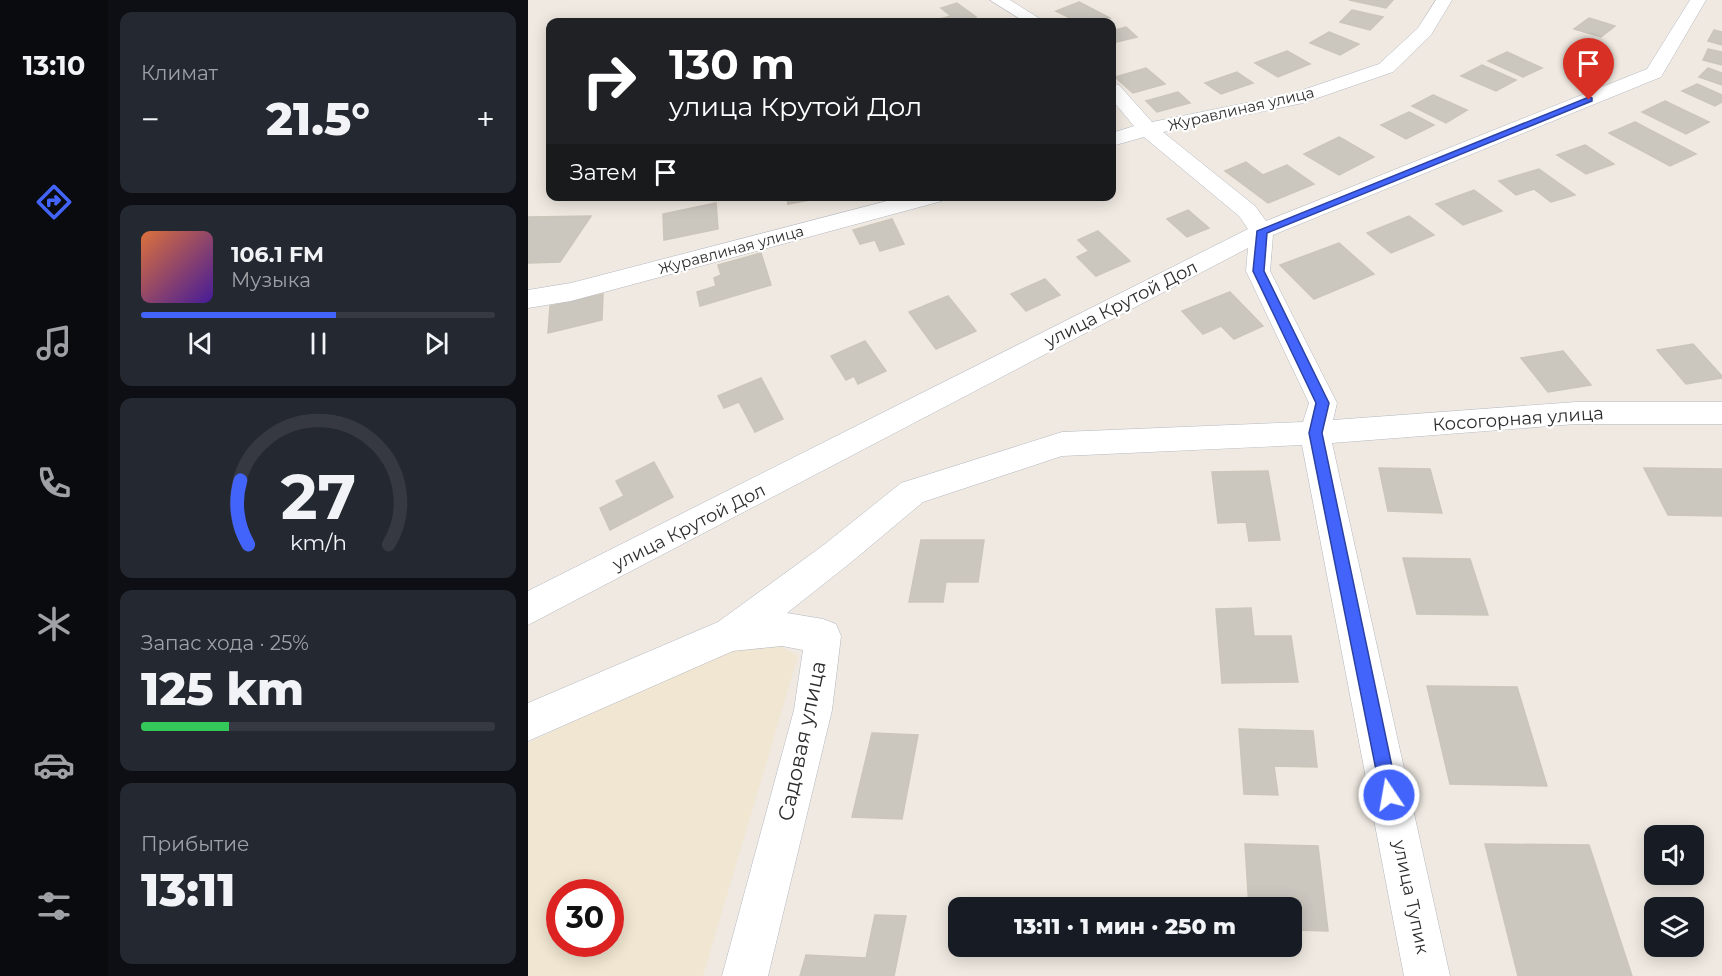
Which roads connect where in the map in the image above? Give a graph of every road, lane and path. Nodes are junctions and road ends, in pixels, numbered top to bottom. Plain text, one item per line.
1 (998, 0) edge
2 (1444, 0) edge
3 (1698, 0) edge
4 (1029, 18) edge
5 (1116, 94) edge
6 (1147, 129) junction
7 (1116, 139) edge
8 (915, 201) edge
9 (1262, 231) junction
10 (528, 299) edge
11 (1722, 413) edge
12 (1315, 433) junction
13 (528, 609) edge
14 (731, 634) junction
15 (528, 722) edge
16 (745, 976) edge
17 (1427, 976) edge

1 - 4 street
2 - 6 street, Журавлиная улица
3 - 9 street, улица Крутой Дол
5 - 6 street
6 - 7 street, Журавлиная улица
6 - 9 street
8 - 10 street, Журавлиная улица
9 - 12 street, улица Тупик
9 - 13 street, улица Крутой Дол
11 - 12 street, Косогорная улица
12 - 14 street, Косогорная улица
12 - 17 street, улица Тупик
14 - 15 street, Садовая улица
14 - 16 street, Садовая улица

